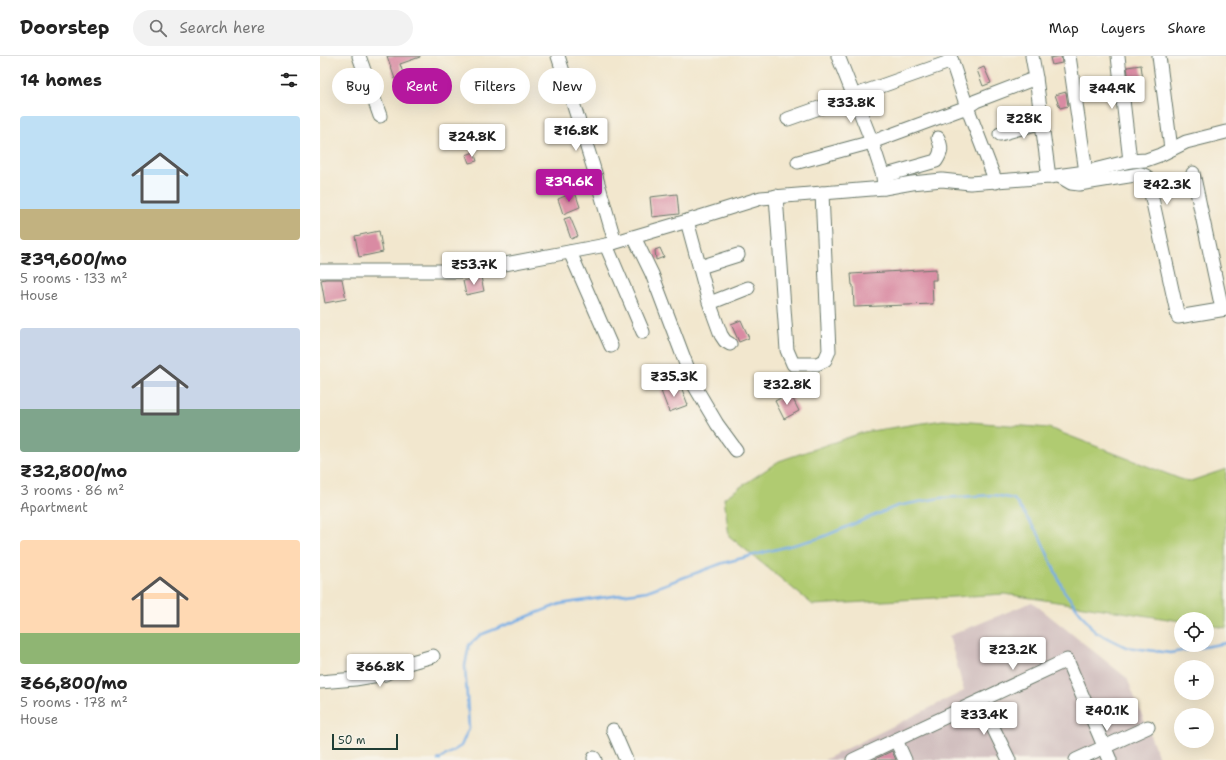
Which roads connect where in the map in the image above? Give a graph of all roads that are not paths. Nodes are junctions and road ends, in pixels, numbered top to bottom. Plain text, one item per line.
1 (359, 56) edge
2 (558, 56) edge
3 (838, 56) edge
4 (1032, 56) edge
5 (1069, 56) edge
6 (1118, 56) edge
7 (1159, 56) edge
8 (951, 59) edge
9 (1036, 78) junction
10 (853, 96) junction
11 (967, 107) junction
12 (380, 116) dead end
13 (788, 119) dead end
14 (1042, 122) junction
15 (1226, 132) edge
16 (1000, 134) dead end
17 (938, 138) dead end
18 (872, 142) junction
19 (1171, 149) junction
20 (1130, 161) junction
21 (798, 162) dead end
22 (1086, 172) junction
23 (1193, 173) dead end
24 (1054, 177) junction
25 (883, 182) junction
26 (996, 182) junction
27 (822, 193) junction
28 (776, 196) junction
29 (687, 221) junction
30 (634, 237) junction
31 (610, 244) junction
32 (570, 252) junction
33 (738, 255) dead end
34 (700, 267) junction
35 (320, 271) edge
36 (748, 288) dead end
37 (710, 304) junction
38 (1224, 309) edge
39 (643, 332) dead end
40 (730, 344) dead end
41 (611, 346) dead end
42 (736, 450) dead end
43 (433, 656) dead end
44 (320, 682) edge
45 (980, 701) junction
46 (1148, 727) dead end
47 (613, 730) dead end
48 (896, 740) junction
49 (1104, 747) junction
50 (626, 760) edge
51 (853, 760) edge
52 (905, 760) edge
53 (1009, 760) edge
54 (1076, 760) edge
55 (1110, 760) edge

1 - 12 street
2 - 31 street
3 - 10 street
4 - 9 street
5 - 22 street
6 - 20 street
7 - 19 street
8 - 10 street
8 - 11 street
9 - 11 street
9 - 14 street
10 - 13 street
10 - 18 street
11 - 18 street
11 - 26 street
14 - 16 street
14 - 24 street
15 - 19 street
17 - 25 street
18 - 21 street
18 - 25 street
19 - 20 street
20 - 22 street
22 - 24 street
23 - 38 street
24 - 26 street
24 - 38 street
25 - 26 street
25 - 27 street
27 - 28 street
27 - 28 street
28 - 29 street
29 - 30 street
29 - 34 street
30 - 31 street
30 - 42 street
31 - 32 street
31 - 39 street
32 - 35 street
32 - 41 street
33 - 34 street
34 - 37 street
36 - 37 street
37 - 40 street
43 - 44 street
45 - 48 street
45 - 49 street
45 - 53 street
46 - 49 street
47 - 50 street
48 - 51 street
48 - 52 street
49 - 54 street
49 - 55 street

